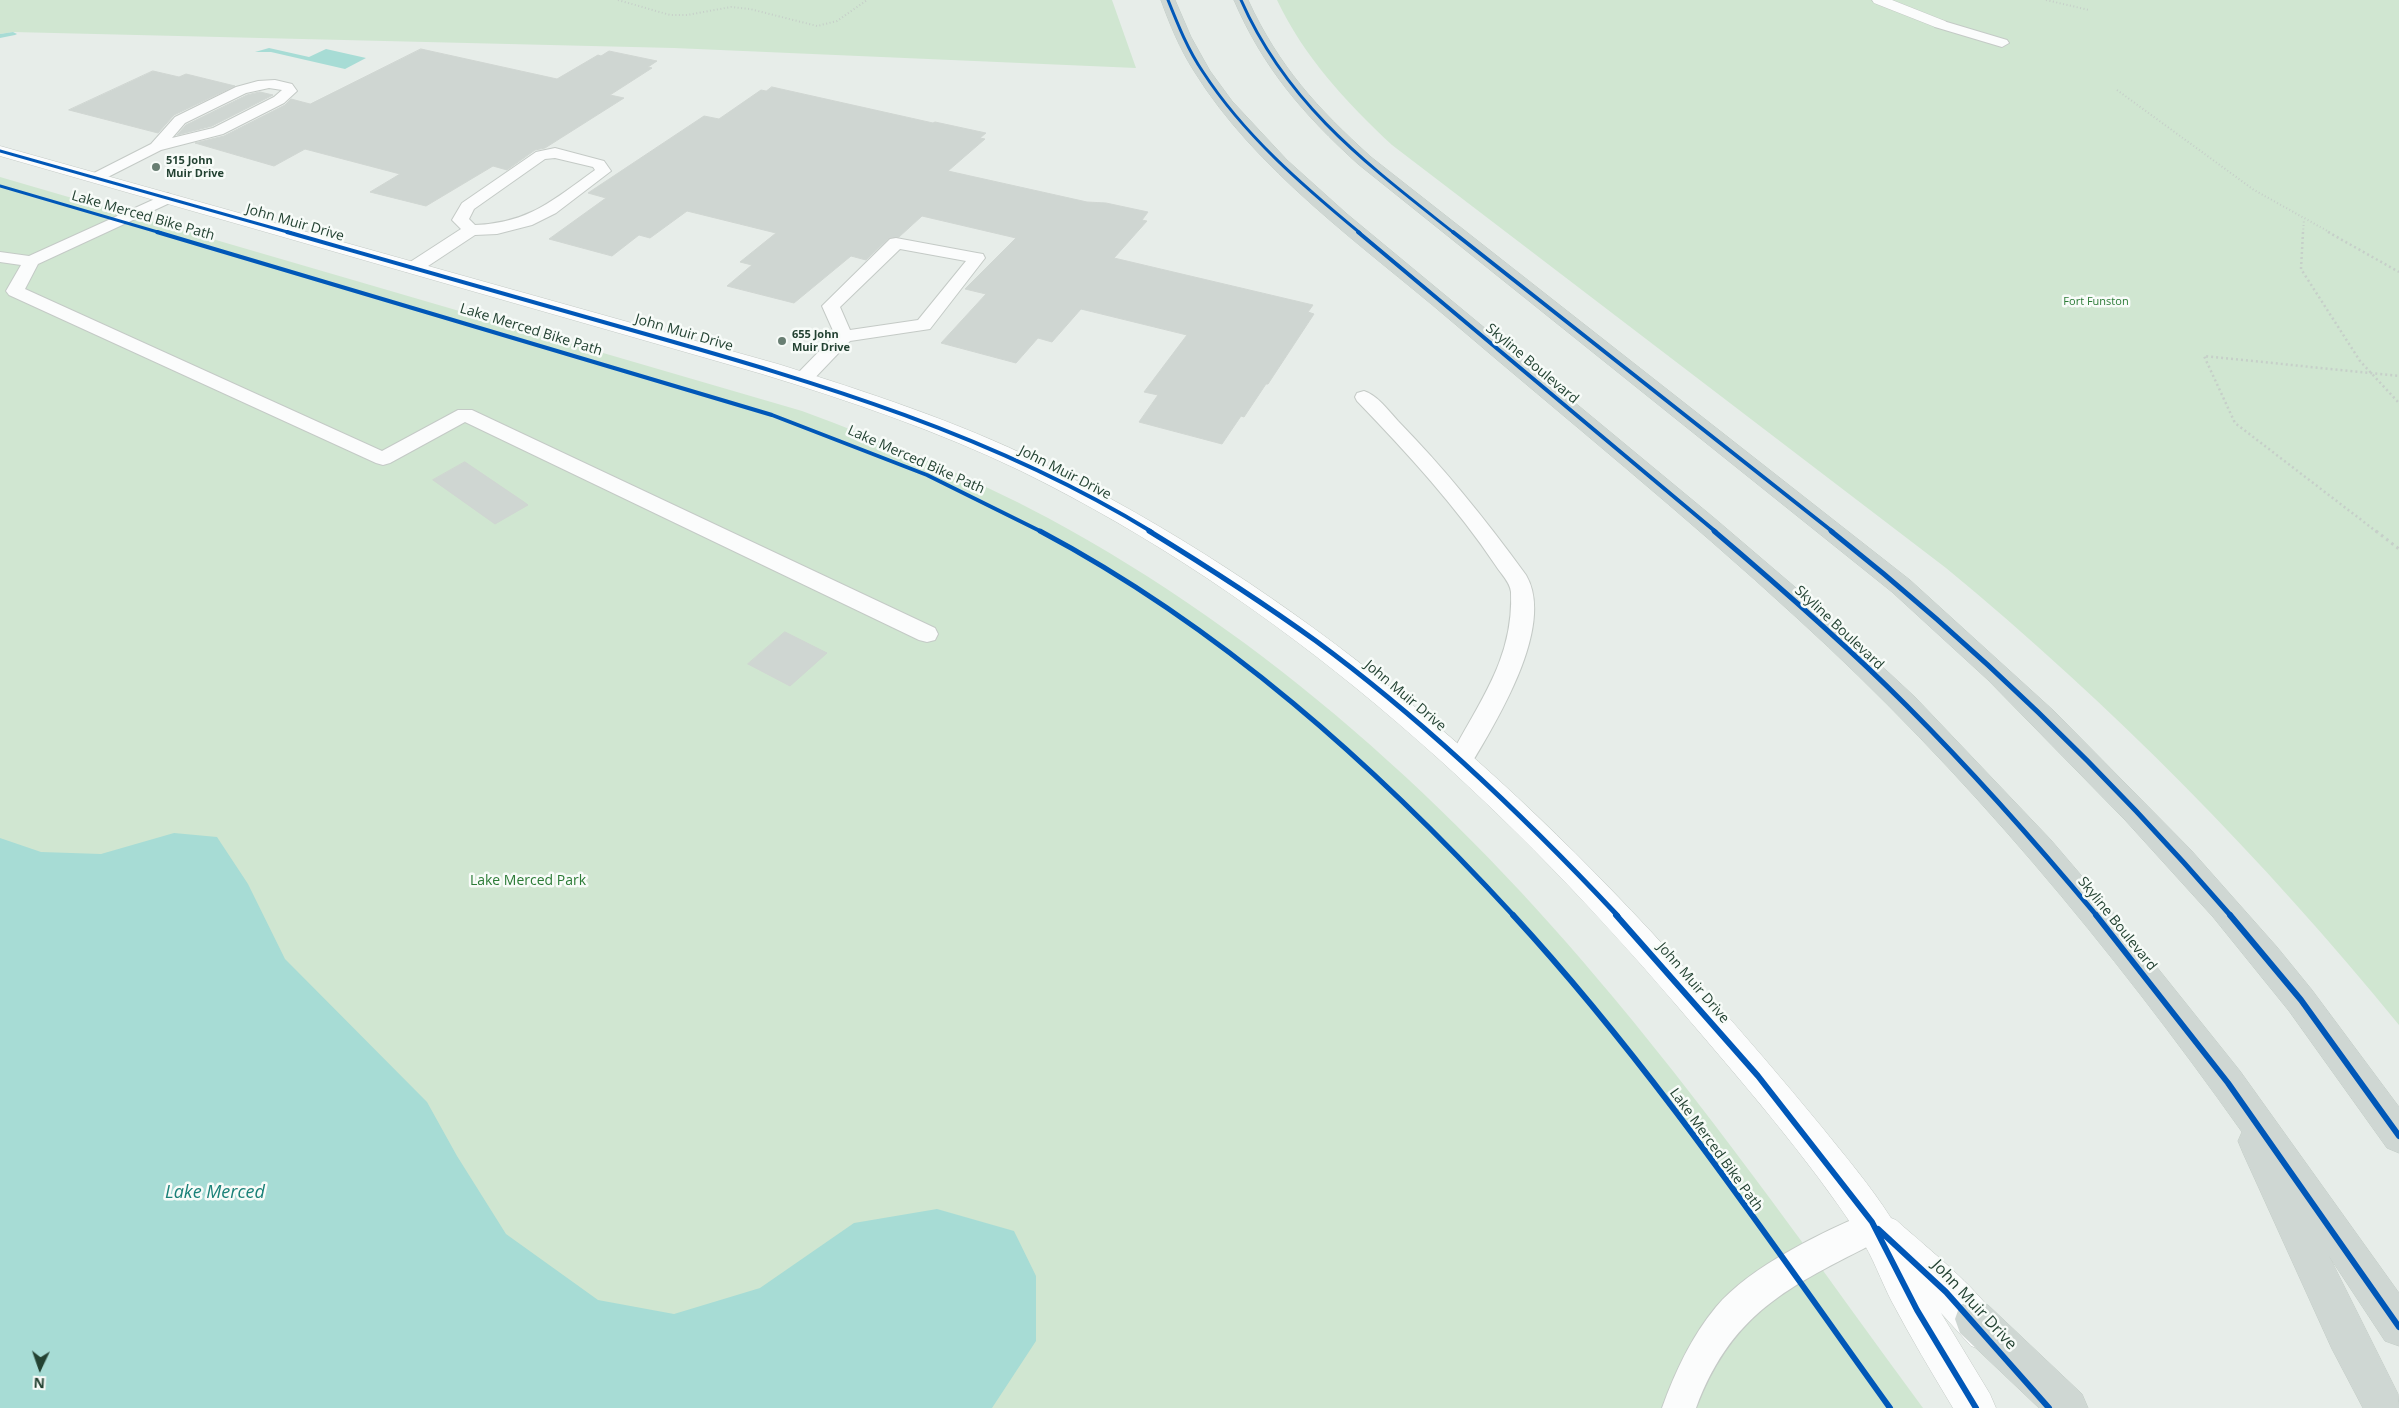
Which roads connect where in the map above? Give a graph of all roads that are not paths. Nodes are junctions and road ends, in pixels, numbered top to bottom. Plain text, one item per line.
1 (1168, 0) edge
2 (1241, 0) edge
3 (1879, 0) edge
4 (1940, 24) joint
5 (2002, 43) dead end
6 (156, 147) junction
7 (0, 151) edge
8 (95, 178) junction
9 (168, 198) junction
10 (471, 230) junction
11 (0, 257) edge
12 (31, 262) junction
13 (413, 268) junction
14 (844, 336) junction
15 (803, 379) junction
16 (1364, 397) dead end
17 (927, 634) dead end
18 (1461, 759) junction
19 (2230, 1085) junction
20 (2399, 1136) edge
21 (1875, 1226) junction
22 (1974, 1320) junction
23 (2399, 1327) edge
24 (1679, 1408) edge
25 (1976, 1408) edge
26 (2049, 1408) edge
27 (2068, 1408) edge
28 (2384, 1408) edge

1 - 19 main road, Skyline Boulevard
2 - 20 main road
3 - 4 street
4 - 5 lane
6 - 6 lane
6 - 8 lane
7 - 8 street, John Muir Drive
8 - 9 street, John Muir Drive
9 - 12 lane
9 - 13 street, John Muir Drive
10 - 10 lane
10 - 13 lane
11 - 12 lane
12 - 17 lane
13 - 15 street, John Muir Drive
14 - 14 lane
14 - 15 lane
15 - 18 street, John Muir Drive
16 - 18 lane
18 - 21 street, John Muir Drive
19 - 23 main road, Skyline Boulevard
19 - 28 main road
21 - 22 street, John Muir Drive
21 - 24 lane
21 - 25 street, John Muir Drive
22 - 26 street, John Muir Drive
22 - 27 main road

